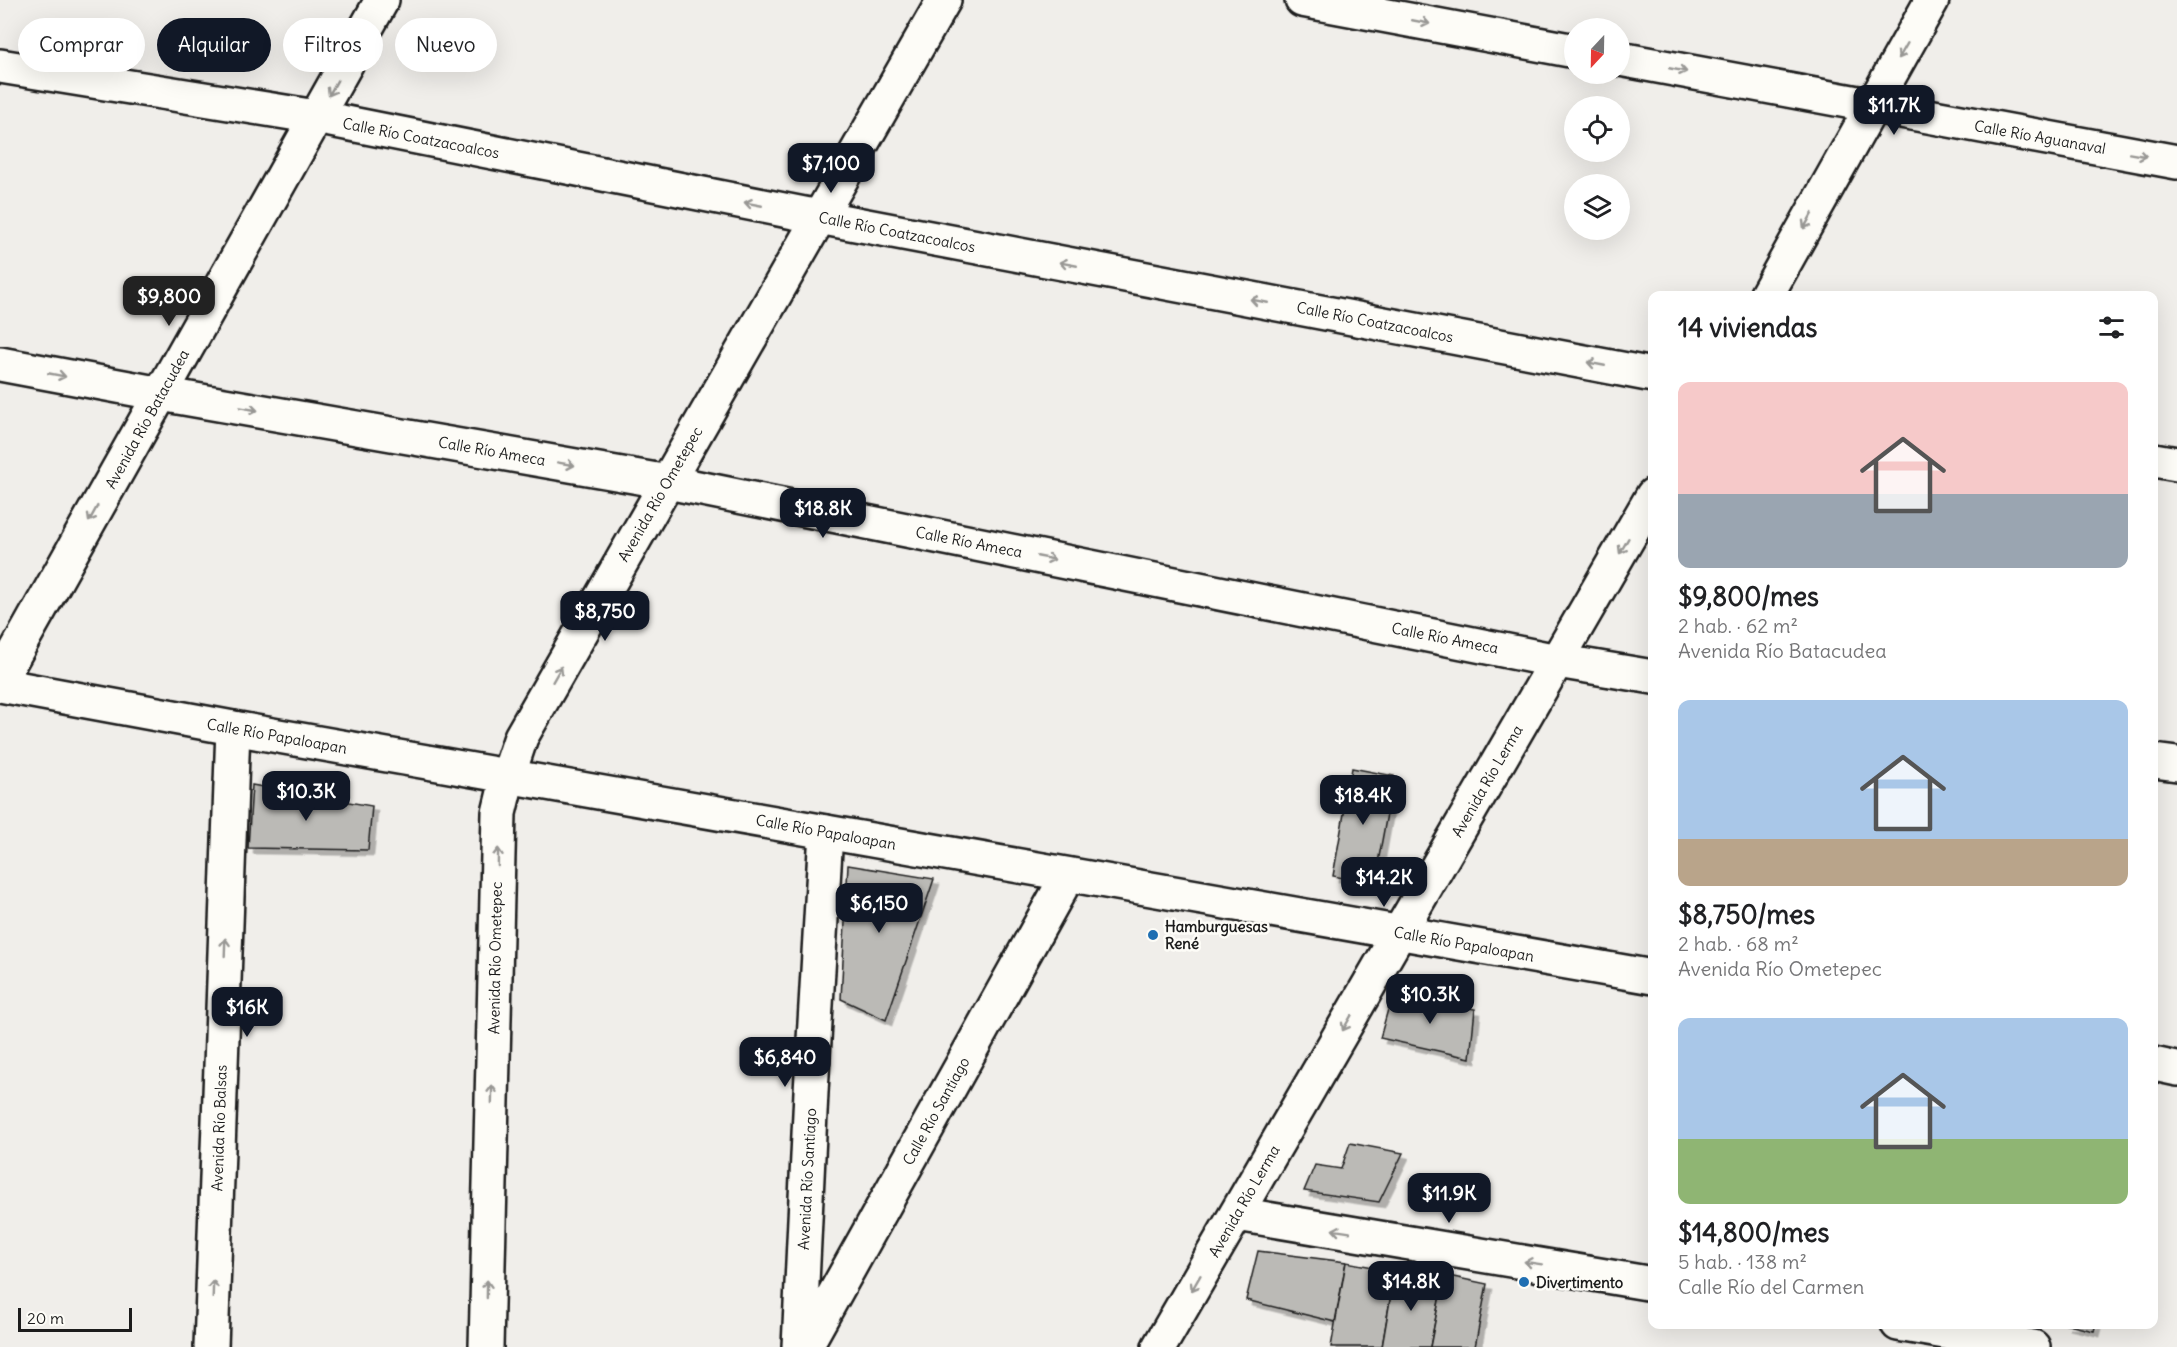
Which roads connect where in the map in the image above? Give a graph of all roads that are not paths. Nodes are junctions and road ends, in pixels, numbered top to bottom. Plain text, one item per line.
1 (382, 0) edge
2 (944, 0) edge
3 (1302, 0) edge
4 (1932, 0) edge
5 (1564, 49) edge
6 (1630, 61) edge
7 (0, 66) edge
8 (1872, 106) junction
9 (316, 117) junction
10 (2177, 162) edge
11 (819, 217) junction
12 (1770, 291) edge
13 (0, 364) edge
14 (1648, 374) edge
15 (161, 394) junction
16 (2158, 461) edge
17 (2177, 464) edge
18 (668, 482) junction
19 (1648, 504) edge
20 (1557, 661) junction
21 (1648, 676) edge
22 (0, 682) edge
23 (233, 728) junction
24 (2158, 761) edge
25 (2177, 764) edge
26 (508, 776) junction
27 (826, 832) junction
28 (1068, 875) junction
29 (1399, 933) junction
30 (1648, 976) edge
31 (2158, 1065) edge
32 (2177, 1069) edge
33 (1237, 1214) junction
34 (1648, 1283) edge
35 (1927, 1329) edge
36 (211, 1347) edge
37 (486, 1347) edge
38 (799, 1347) edge
39 (805, 1347) edge
40 (1159, 1347) edge
41 (2032, 1347) edge

1 -> 9 street, Avenida Río Batacudea
2 - 11 street, Avenida Río Ometepec
3 -> 5 street
4 -> 8 street
6 -> 8 street, Calle Río Aguanaval
7 - 9 street, Calle Río Coatzacoalcos
8 -> 10 street, Calle Río Aguanaval
8 -> 12 street
11 -> 9 street, Calle Río Coatzacoalcos
9 - 15 street, Avenida Río Batacudea
14 -> 11 street, Calle Río Coatzacoalcos
11 - 18 street, Avenida Río Ometepec
13 -> 15 street, Calle Río Ameca
15 -> 18 street, Calle Río Ameca
15 -> 22 street, Avenida Río Batacudea
16 - 17 street
18 -> 20 street, Calle Río Ameca
26 -> 18 street, Avenida Río Ometepec
19 -> 20 street, Avenida Río Lerma
20 - 21 street, Calle Río Ameca
20 - 29 street, Avenida Río Lerma
22 - 23 street, Calle Río Papaloapan
23 - 26 street, Calle Río Papaloapan
36 -> 23 street, Avenida Río Balsas
24 - 25 street
26 - 27 street, Calle Río Papaloapan
37 -> 26 street, Avenida Río Ometepec
27 - 28 street, Calle Río Papaloapan
27 - 38 street, Avenida Río Santiago
28 - 29 street, Calle Río Papaloapan
28 - 39 street, Calle Río Santiago
29 - 30 street, Calle Río Papaloapan
29 -> 33 street, Avenida Río Lerma
31 - 32 street
34 -> 33 street
33 -> 40 street, Avenida Río Lerma
35 - 41 street

